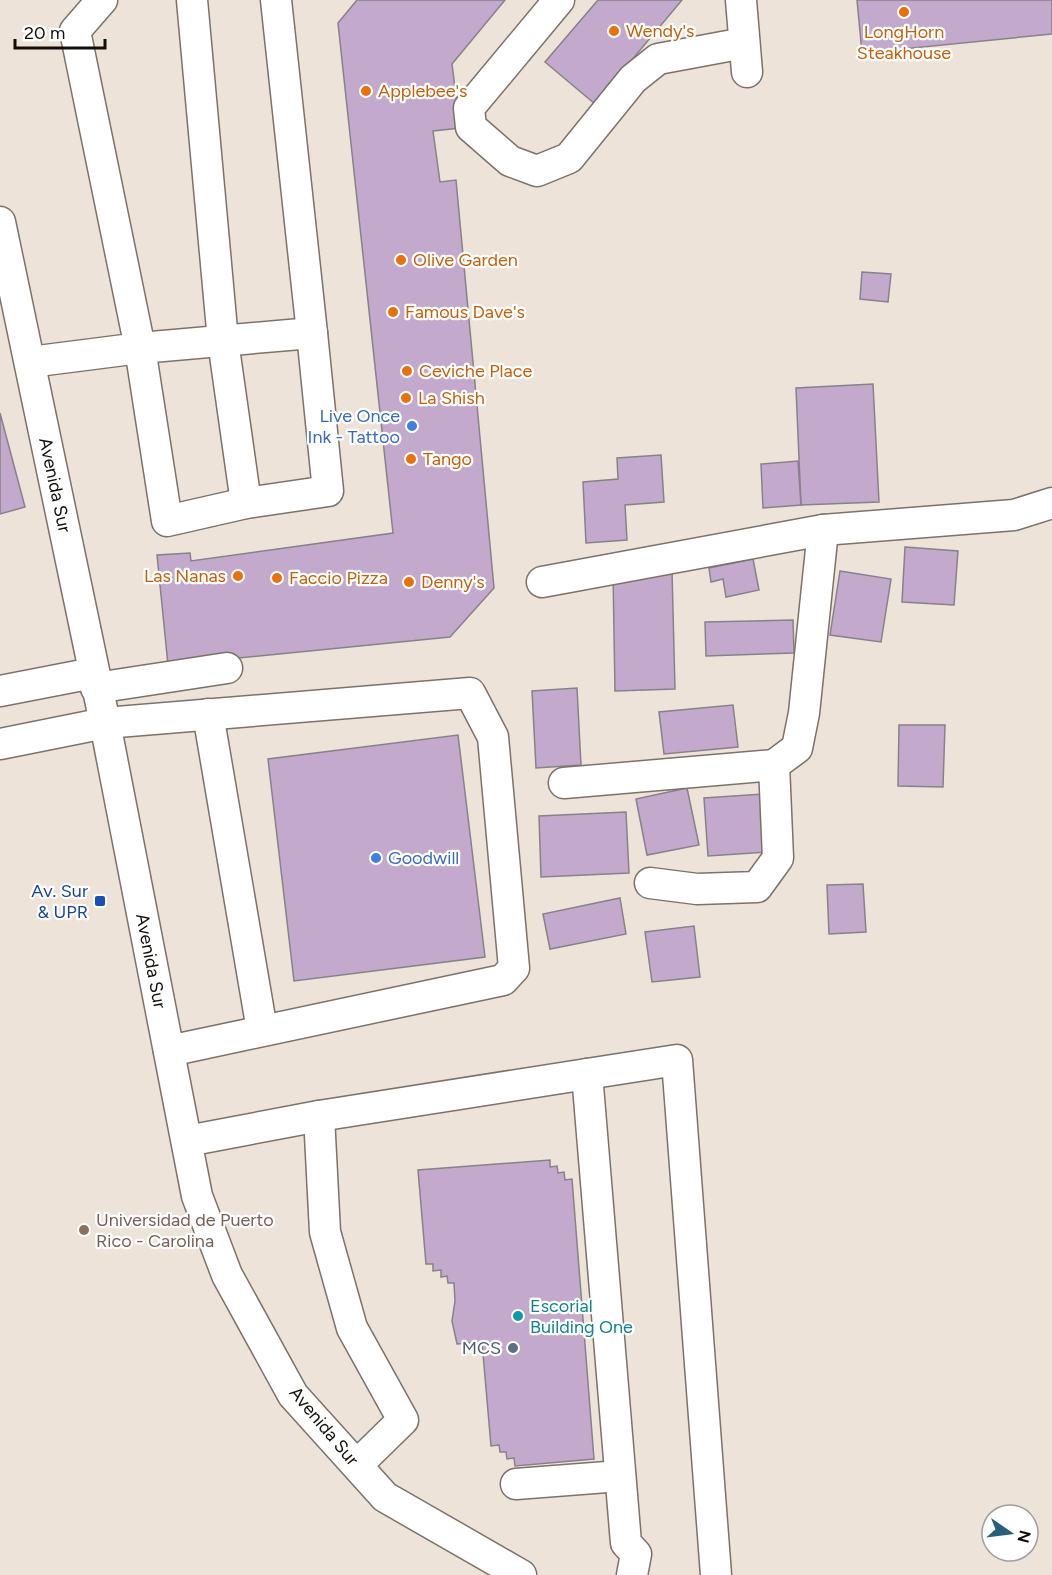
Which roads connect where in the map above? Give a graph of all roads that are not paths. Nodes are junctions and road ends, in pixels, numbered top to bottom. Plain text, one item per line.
1 (102, 0) edge
2 (192, 0) edge
3 (276, 0) edge
4 (559, 0) edge
5 (741, 0) edge
6 (0, 222) edge
7 (312, 333) junction
8 (223, 341) junction
9 (140, 348) junction
10 (30, 362) junction
11 (246, 503) junction
12 (1052, 503) edge
13 (823, 530) junction
14 (542, 582) dead end
15 (228, 668) dead end
16 (95, 680) junction
17 (0, 691) edge
18 (208, 714) junction
19 (105, 723) junction
20 (0, 744) edge
21 (774, 765) junction
22 (564, 783) dead end
23 (650, 883) dead end
24 (262, 1030) junction
25 (169, 1051) junction
26 (588, 1074) junction
27 (319, 1116) junction
28 (187, 1142) junction
29 (357, 1465) junction
30 (620, 1476) junction
31 (516, 1484) dead end
32 (626, 1543) junction
33 (521, 1575) edge
34 (611, 1575) edge
35 (632, 1575) edge
36 (716, 1575) edge

1 - 9 street
2 - 8 street
3 - 7 street
4 - 5 street
6 - 10 street, Avenida Sur
7 - 8 street
7 - 11 street
8 - 9 street
8 - 11 street
9 - 10 street
9 - 11 street
10 - 16 street, Avenida Sur
12 - 13 street
13 - 14 street
13 - 21 street
15 - 16 street
16 - 17 street
16 - 19 street, Avenida Sur
18 - 19 street
18 - 24 street
18 - 24 street
19 - 20 street
19 - 25 street, Avenida Sur
21 - 22 street
21 - 23 street
24 - 25 street
25 - 28 street, Avenida Sur
26 - 27 street
26 - 30 street
26 - 36 street
27 - 28 street
27 - 29 street
28 - 29 street, Avenida Sur
29 - 33 street, Avenida Sur
30 - 31 street
30 - 32 street
32 - 34 street
32 - 35 street

